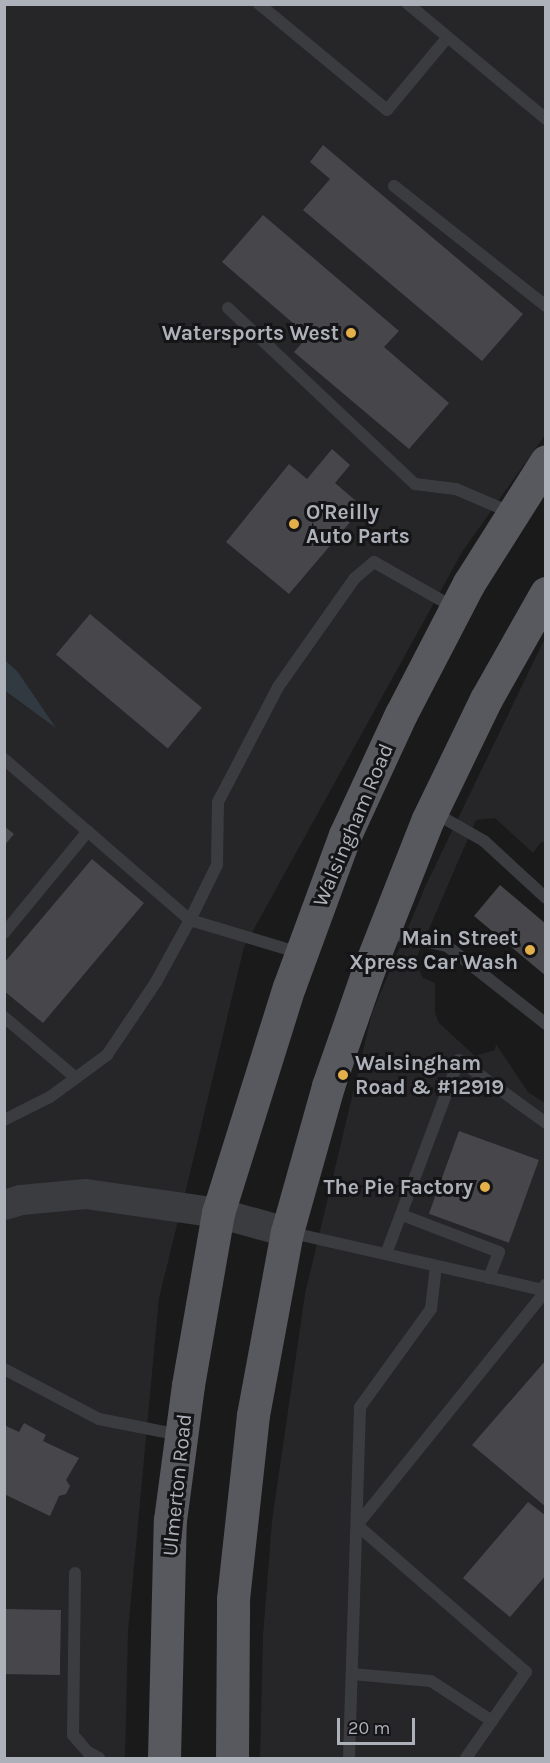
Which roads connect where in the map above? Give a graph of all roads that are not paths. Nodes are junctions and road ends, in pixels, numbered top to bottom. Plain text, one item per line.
1 (259, 4) edge
2 (408, 4) edge
3 (447, 38) junction
4 (546, 119) edge
5 (394, 186) dead end
6 (546, 306) edge
7 (228, 308) dead end
8 (546, 461) edge
9 (513, 513) junction
10 (546, 593) edge
11 (456, 608) junction
12 (4, 759) edge
13 (432, 811) junction
14 (88, 831) junction
15 (546, 898) edge
16 (190, 920) junction
17 (383, 932) junction
18 (4, 933) edge
19 (301, 954) junction
20 (4, 1017) edge
21 (546, 1024) edge
22 (76, 1078) junction
23 (4, 1120) edge
24 (546, 1123) edge
25 (4, 1205) edge
26 (218, 1214) junction
27 (402, 1215) junction
28 (287, 1232) junction
29 (386, 1254) junction
30 (436, 1266) junction
31 (489, 1278) junction
32 (545, 1288) edge
33 (4, 1369) edge
34 (181, 1435) junction
35 (357, 1525) junction
36 (75, 1573) dead end
37 (352, 1674) junction
38 (492, 1721) junction
39 (99, 1758) edge
40 (164, 1758) edge
41 (232, 1758) edge
42 (349, 1758) edge
43 (466, 1758) edge

1 - 3 lane
2 - 3 lane
3 - 4 lane
5 - 6 lane
7 - 9 lane
8 - 9 main road, Walsingham Road
9 - 11 main road, Walsingham Road
10 - 13 main road
11 - 16 lane
11 - 19 main road, Walsingham Road
12 - 14 lane
13 - 15 lane
13 - 17 main road
14 - 16 lane
14 - 18 lane
16 - 19 lane
16 - 22 lane
17 - 21 lane
17 - 28 main road
19 - 26 main road, Walsingham Road
20 - 22 lane
22 - 23 lane
24 - 27 lane
25 - 26 street
26 - 28 street
26 - 34 main road, Ulmerton Road
27 - 29 lane
27 - 31 lane
28 - 29 lane
28 - 41 main road
29 - 30 lane
30 - 31 lane
30 - 35 lane
31 - 32 lane
32 - 35 lane
33 - 34 lane
34 - 40 main road, Ulmerton Road
35 - 37 lane
35 - 38 lane
36 - 39 lane
37 - 38 lane
37 - 42 lane
38 - 43 lane

